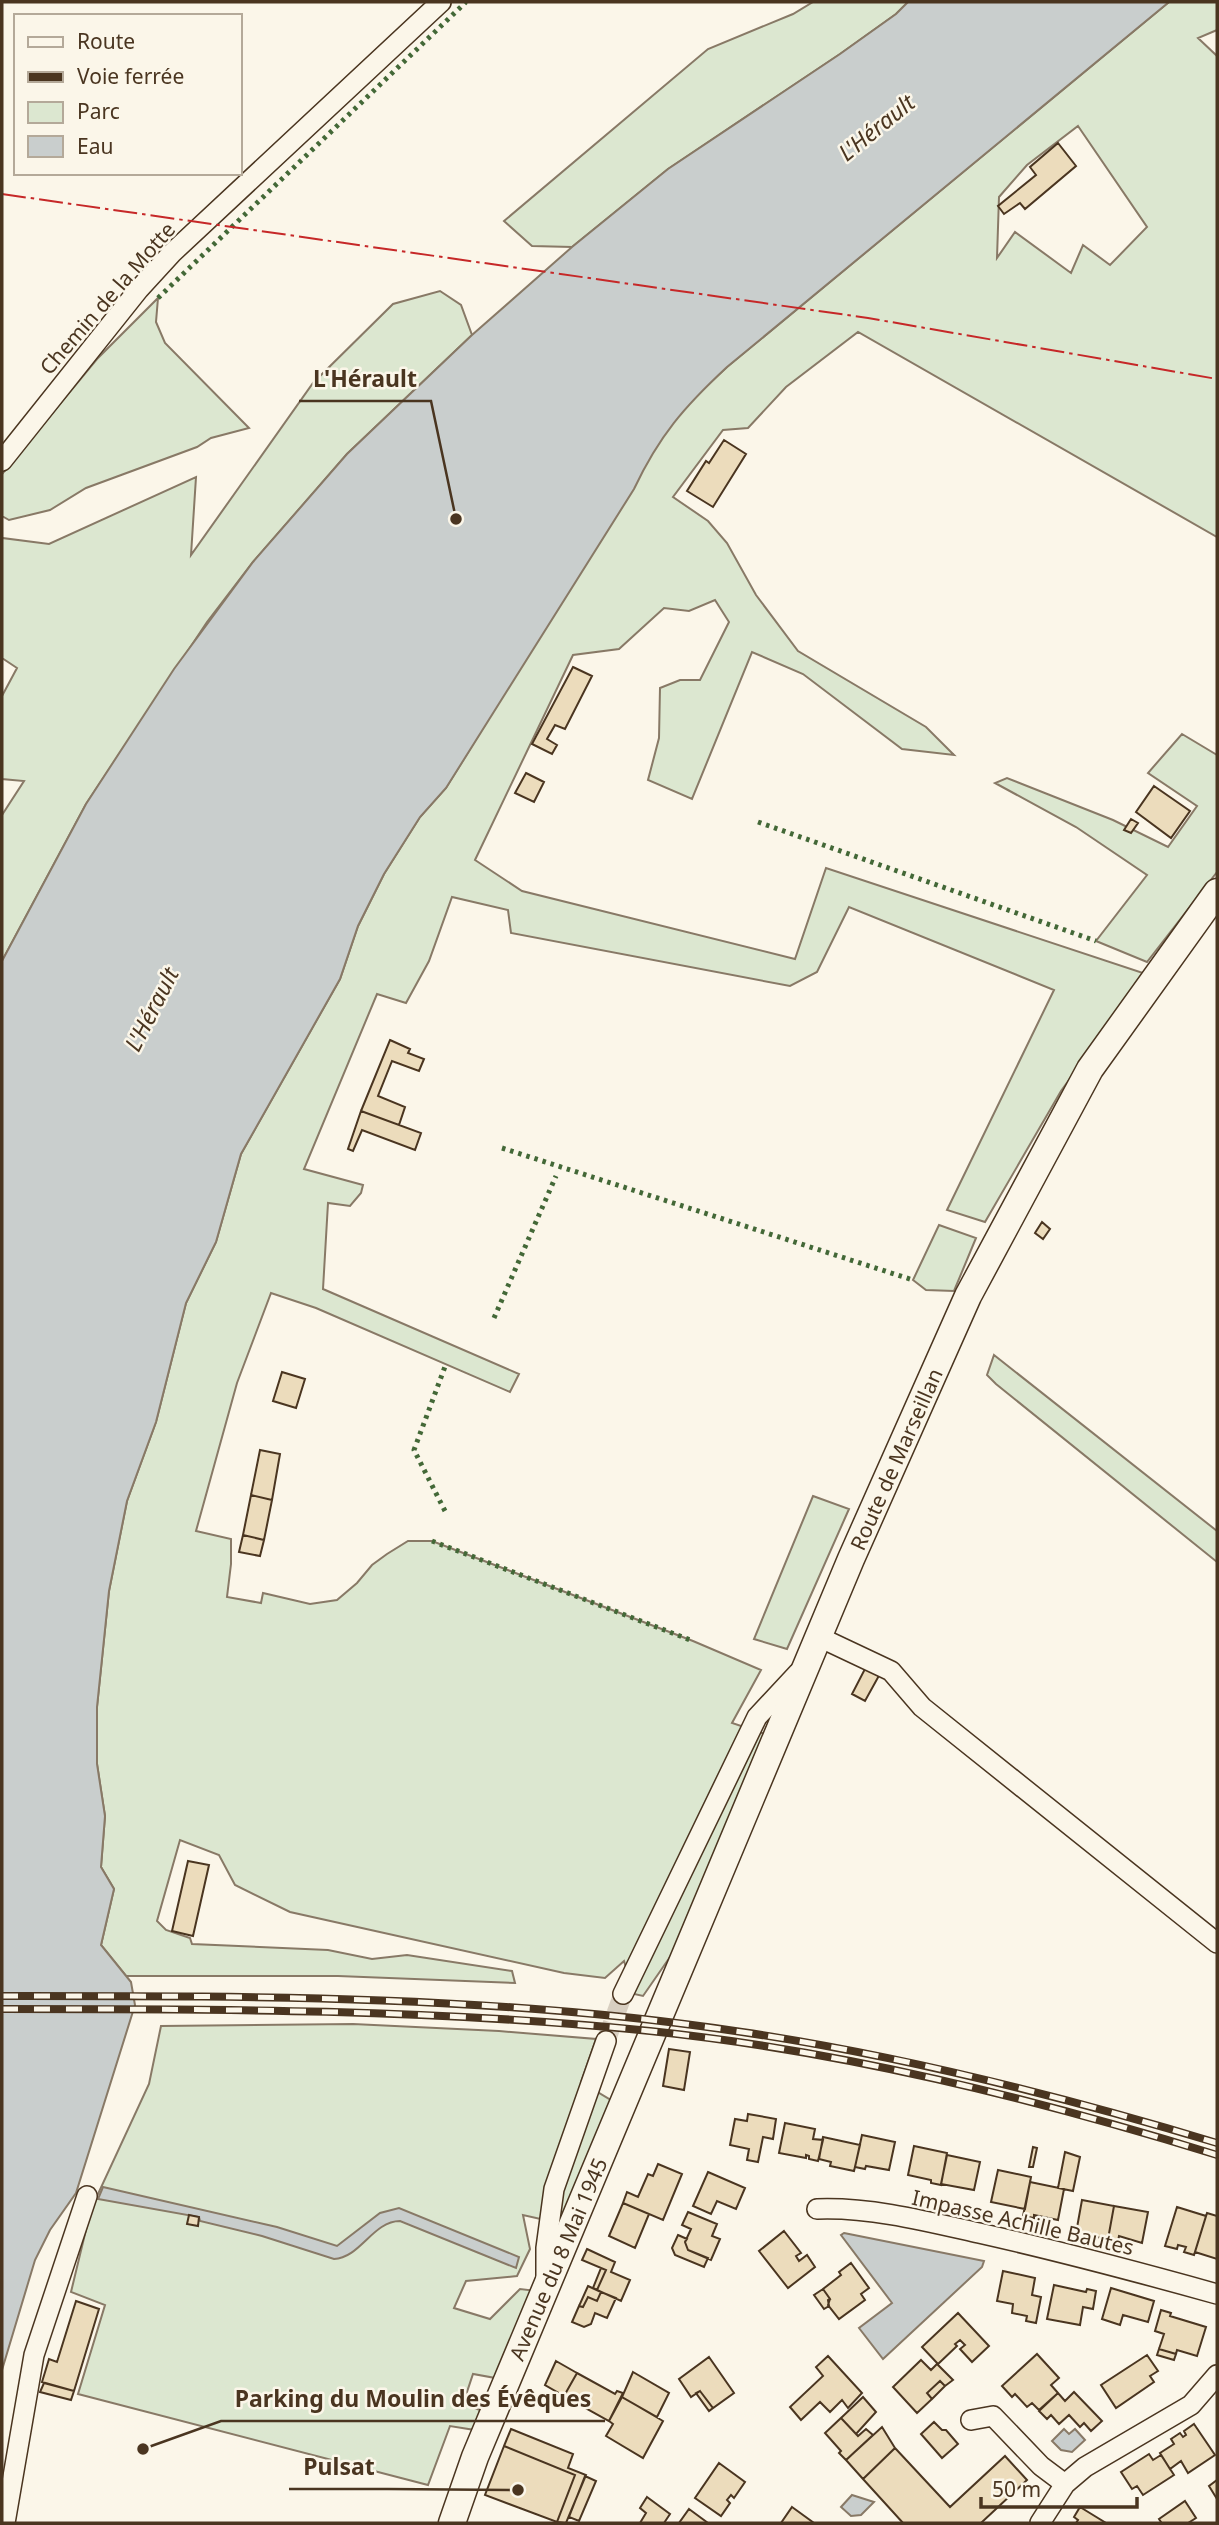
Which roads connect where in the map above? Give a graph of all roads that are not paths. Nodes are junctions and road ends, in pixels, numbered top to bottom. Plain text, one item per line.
1 (441, 2) edge
2 (2, 461) edge
3 (1217, 892) edge
4 (819, 1637) junction
5 (806, 1665) junction
6 (1217, 1944) edge
7 (623, 1994) tunnel mouth
8 (606, 2041) tunnel mouth
9 (641, 2060) joint
10 (87, 2196) dead end
11 (817, 2209) dead end
12 (545, 2288) junction
13 (1217, 2294) edge
14 (1217, 2375) edge
15 (971, 2420) dead end
16 (475, 2457) junction
17 (1065, 2484) junction
18 (5, 2523) edge
19 (432, 2523) edge
20 (452, 2523) edge
21 (1040, 2523) edge

1 - 2 street, Chemin de la Motte
3 - 4 main road, Route de Marseillan
4 - 5 main road, Route de Marseillan
4 - 6 street
5 - 7 street
5 - 9 main road, Route de Marseillan
8 - 12 street
9 - 12 main road, Avenue du 8 Mai 1945
10 - 18 street
11 - 13 street, Impasse Achille Bautes
12 - 16 main road, Avenue du 8 Mai 1945
14 - 17 street
15 - 17 street
16 - 19 main road, Avenue du 8 Mai 1945
16 - 20 main road, Avenue du 8 Mai 1945
17 - 21 street

